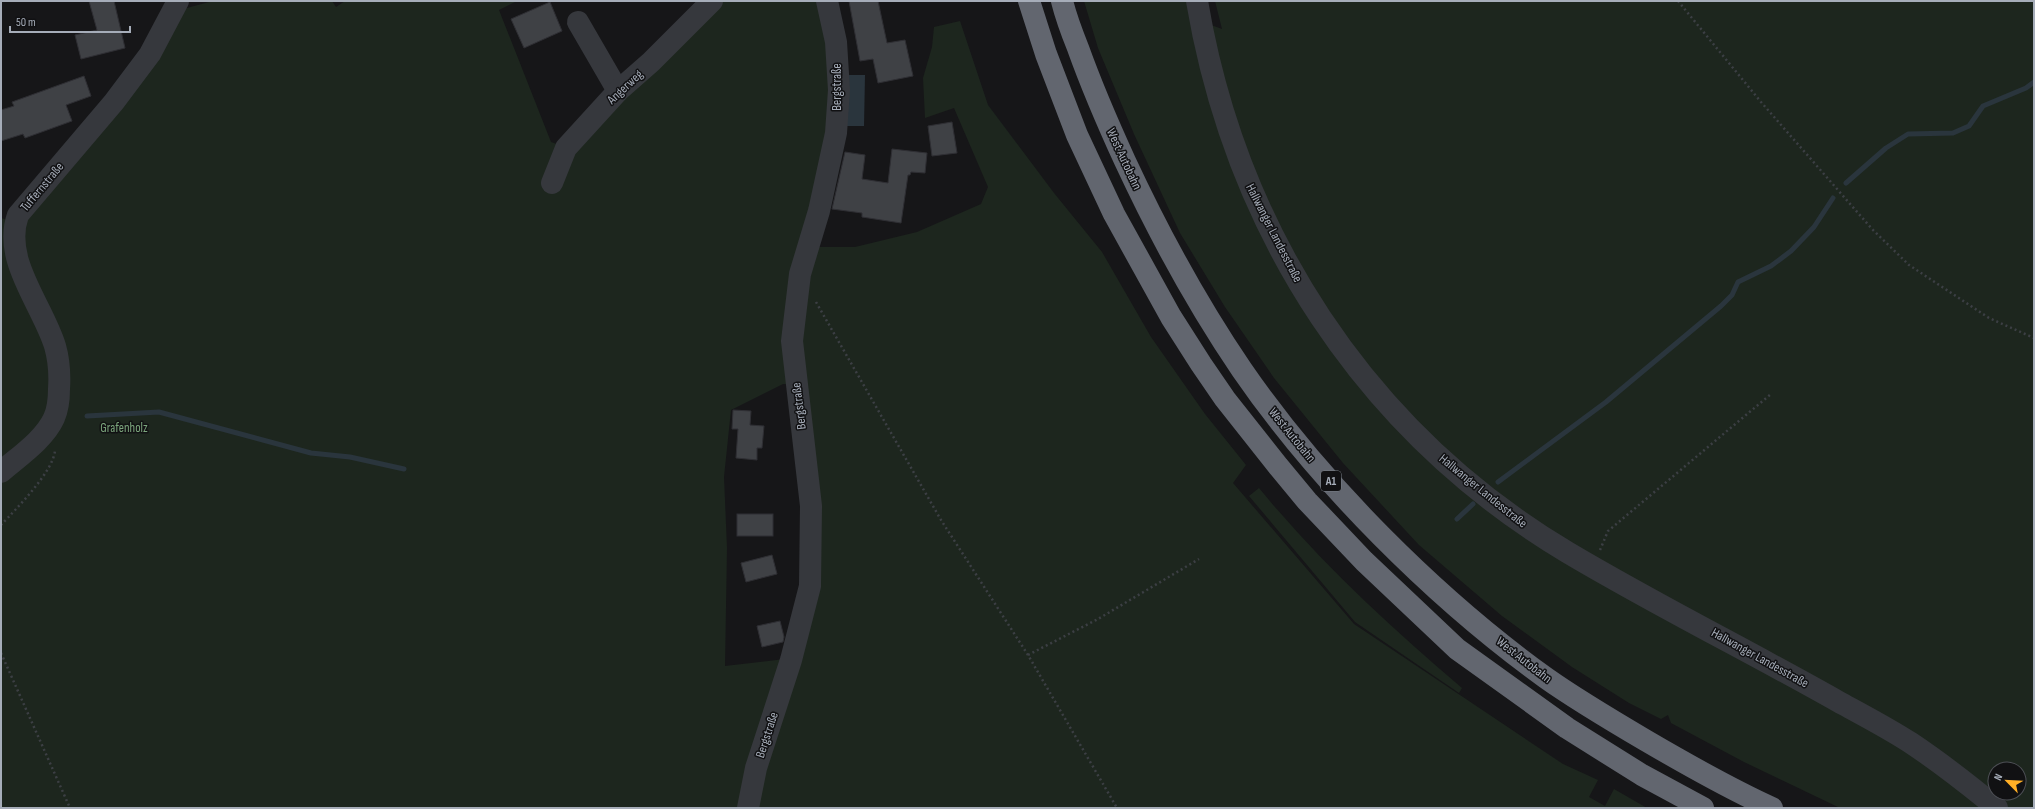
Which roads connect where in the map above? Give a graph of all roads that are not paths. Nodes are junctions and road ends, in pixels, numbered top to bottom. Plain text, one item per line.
1 (178, 1) edge
2 (712, 1) edge
3 (826, 1) edge
4 (1029, 1) edge
5 (1062, 1) edge
6 (1197, 1) edge
7 (578, 22) dead end
8 (618, 91) junction
9 (552, 183) dead end
10 (10, 213) edge
11 (1, 472) edge
12 (748, 808) edge
13 (1703, 808) edge
14 (1772, 808) edge
15 (1997, 808) edge

1 - 10 street, Tuffernstraße
2 - 8 street, Angerweg
3 - 12 street, Bergstraße
4 - 13 highway, A1
5 - 14 highway, West Autobahn / A1
6 - 15 street, Hallwanger Landesstraße
7 - 8 street
8 - 9 street, Angerweg
10 - 11 street, Tuffernstraße

